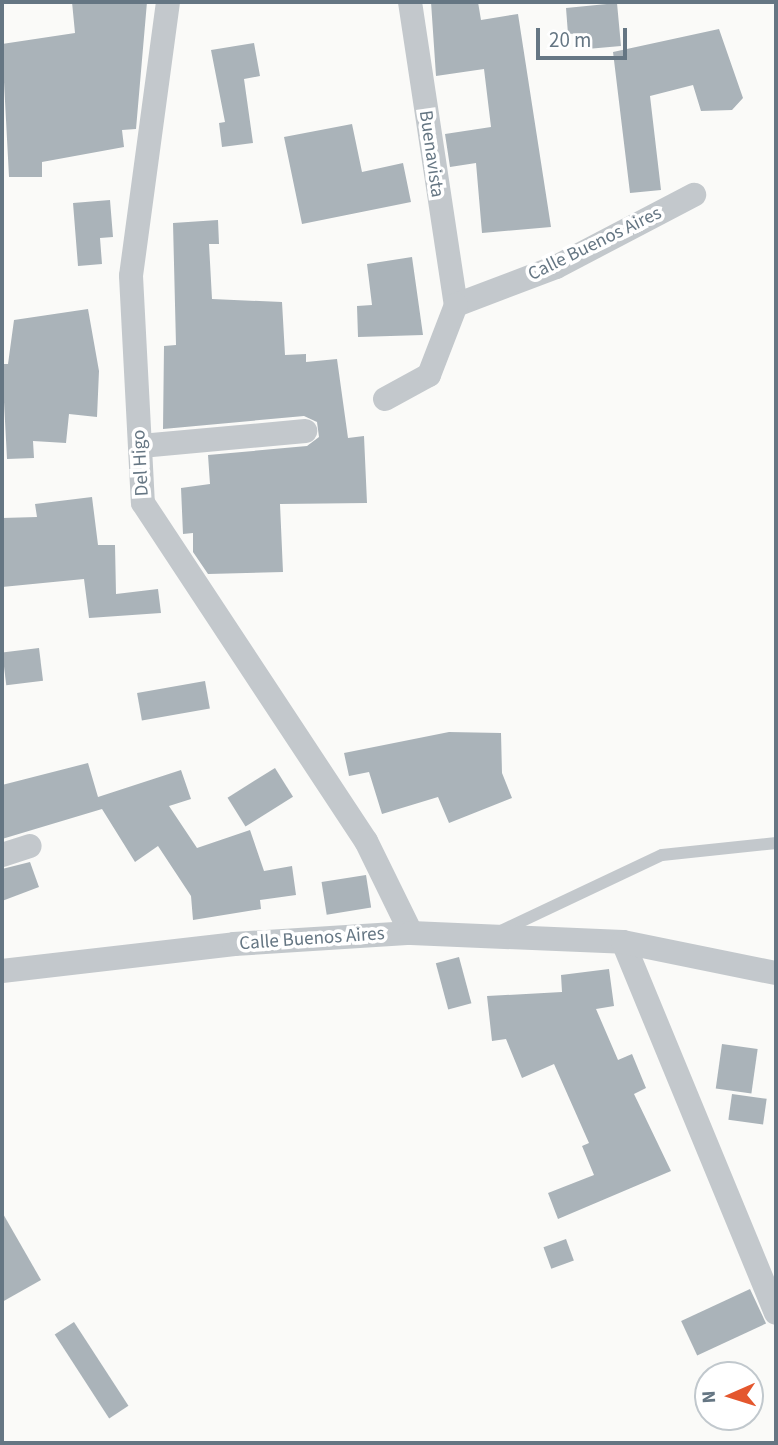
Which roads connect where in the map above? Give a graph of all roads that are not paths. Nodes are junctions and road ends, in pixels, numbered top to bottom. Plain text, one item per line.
1 (168, 2) edge
2 (410, 2) edge
3 (694, 195) dead end
4 (456, 305) junction
5 (385, 399) dead end
6 (305, 431) dead end
7 (141, 446) junction
8 (776, 843) edge
9 (30, 846) dead end
10 (2, 855) edge
11 (411, 933) junction
12 (491, 936) junction
13 (623, 942) junction
14 (2, 971) edge
15 (776, 973) edge
16 (776, 1313) edge

1 - 7 street, Del Higo
2 - 4 street, Buenavista
3 - 4 street, Calle Buenos Aires
4 - 5 street
6 - 7 street
7 - 11 street, Del Higo
8 - 12 lane
9 - 10 street
11 - 12 street, Calle Buenos Aires
11 - 14 street, Calle Buenos Aires
12 - 13 street, Calle Buenos Aires
13 - 15 street, Calle Buenos Aires
13 - 16 street

